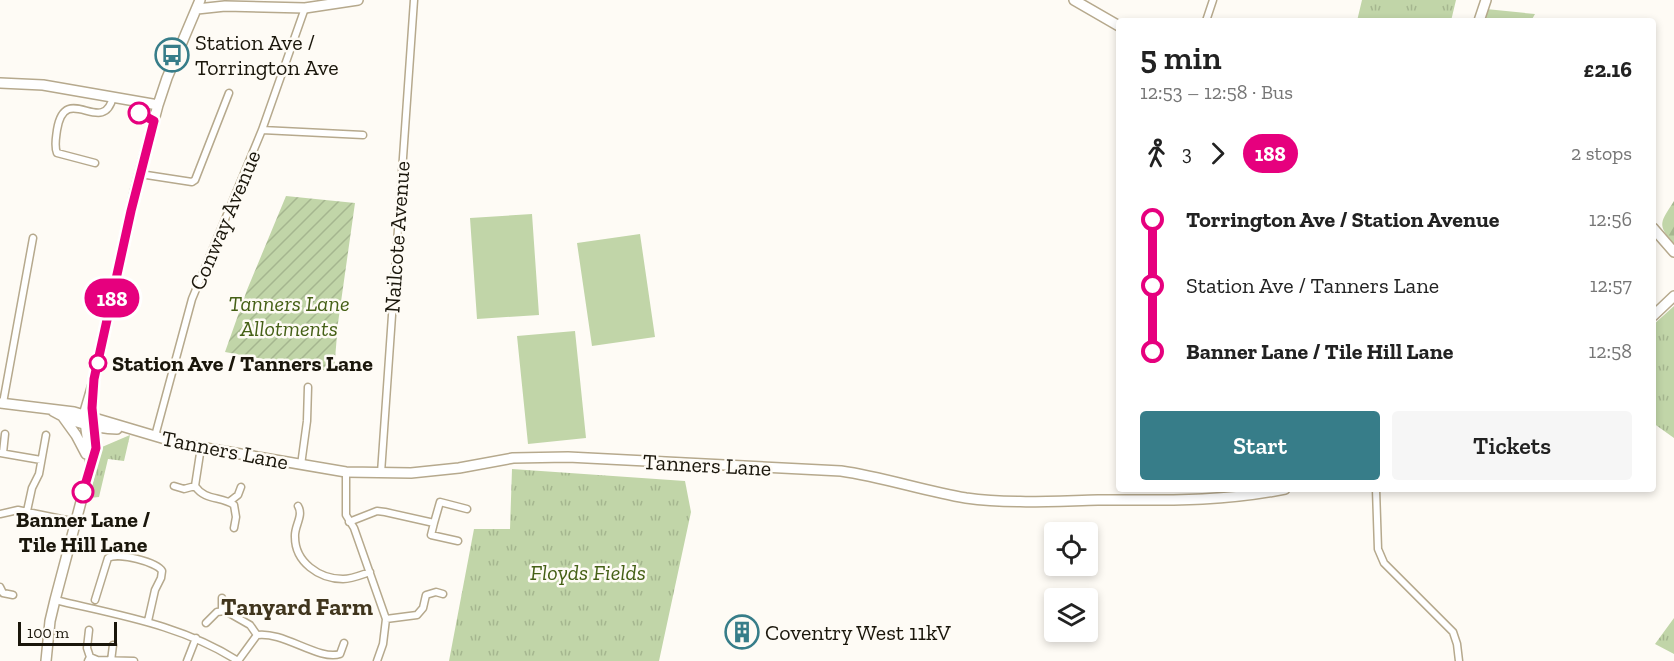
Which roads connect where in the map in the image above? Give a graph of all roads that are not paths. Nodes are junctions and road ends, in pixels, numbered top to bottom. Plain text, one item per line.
1 (211, 0) edge
2 (358, 0) edge
3 (414, 0) edge
4 (1074, 0) edge
5 (1213, 0) edge
6 (1486, 0) edge
7 (246, 3) edge
8 (199, 5) edge
9 (225, 6) junction
10 (305, 8) junction
11 (1207, 18) edge
12 (1480, 18) edge
13 (1116, 24) edge
14 (0, 83) edge
15 (229, 93) dead end
16 (113, 97) junction
17 (158, 105) junction
18 (262, 130) junction
19 (363, 135) dead end
20 (94, 163) dead end
21 (140, 174) junction
22 (1656, 231) edge
23 (33, 238) dead end
24 (1674, 252) edge
25 (1674, 296) edge
26 (1656, 313) edge
27 (308, 387) dead end
28 (1, 403) edge
29 (51, 410) junction
30 (63, 417) junction
31 (89, 421) junction
32 (5, 434) dead end
33 (45, 435) dead end
34 (156, 436) junction
35 (201, 447) junction
36 (1, 453) edge
37 (41, 460) junction
38 (91, 464) junction
39 (301, 465) junction
40 (346, 472) junction
41 (381, 473) junction
42 (174, 486) dead end
43 (195, 486) junction
44 (241, 487) dead end
45 (1265, 492) edge
46 (1376, 492) edge
47 (230, 502) junction
48 (298, 506) dead end
49 (467, 509) dead end
50 (308, 510) dead end
51 (27, 511) junction
52 (0, 514) edge
53 (300, 514) junction
54 (75, 522) junction
55 (349, 522) junction
56 (434, 523) junction
57 (234, 528) dead end
58 (458, 542) dead end
59 (370, 572) junction
60 (1, 592) edge
61 (443, 594) dead end
62 (13, 595) dead end
63 (222, 598) dead end
64 (55, 600) junction
65 (95, 600) dead end
66 (225, 611) junction
67 (386, 619) junction
68 (148, 621) junction
69 (206, 623) dead end
70 (89, 630) dead end
71 (257, 635) junction
72 (196, 638) junction
73 (344, 643) dead end
74 (113, 645) dead end
75 (89, 659) edge
76 (340, 659) edge
77 (46, 661) edge
78 (111, 661) edge
79 (134, 661) edge
80 (187, 661) edge
81 (238, 661) edge
82 (377, 661) edge
83 (1459, 661) edge

1 - 9 main road
2 - 10 main road
3 - 41 street, Nailcote Avenue
4 - 13 main road
5 - 11 street
6 - 12 main road
7 - 9 main road
7 - 10 main road
8 - 9 main road
8 - 17 main road
10 - 18 street, Conway Avenue
14 - 16 main road
15 - 21 street
16 - 17 main road
16 - 20 street
17 - 21 main road
18 - 19 street
18 - 34 street, Conway Avenue
21 - 31 main road
22 - 24 main road
23 - 28 street
25 - 26 main road
27 - 39 street
28 - 29 main road
29 - 30 main road
29 - 31 main road
30 - 31 main road
30 - 38 main road
31 - 34 main road, Tanners Lane
31 - 38 main road
32 - 36 street
33 - 37 street
34 - 35 main road, Tanners Lane
35 - 39 main road, Tanners Lane
35 - 43 street
36 - 37 street
37 - 51 street
38 - 54 main road
39 - 40 main road, Tanners Lane
40 - 41 main road, Tanners Lane
40 - 55 street
41 - 45 main road, Tanners Lane
42 - 43 street
43 - 47 street
44 - 47 street
46 - 83 street
47 - 57 street
48 - 53 street
49 - 56 street
50 - 53 street
51 - 52 street
51 - 54 street
53 - 59 street
54 - 64 main road
55 - 56 street
55 - 59 street
56 - 58 street
59 - 67 street
60 - 62 street
61 - 67 street
63 - 66 street
64 - 68 street
64 - 77 main road
65 - 68 street
66 - 69 street
66 - 71 street
67 - 82 street
68 - 72 street
70 - 75 street
71 - 76 street
71 - 81 street
72 - 80 street
72 - 81 street
73 - 76 street
74 - 78 street
75 - 78 street
78 - 79 street

